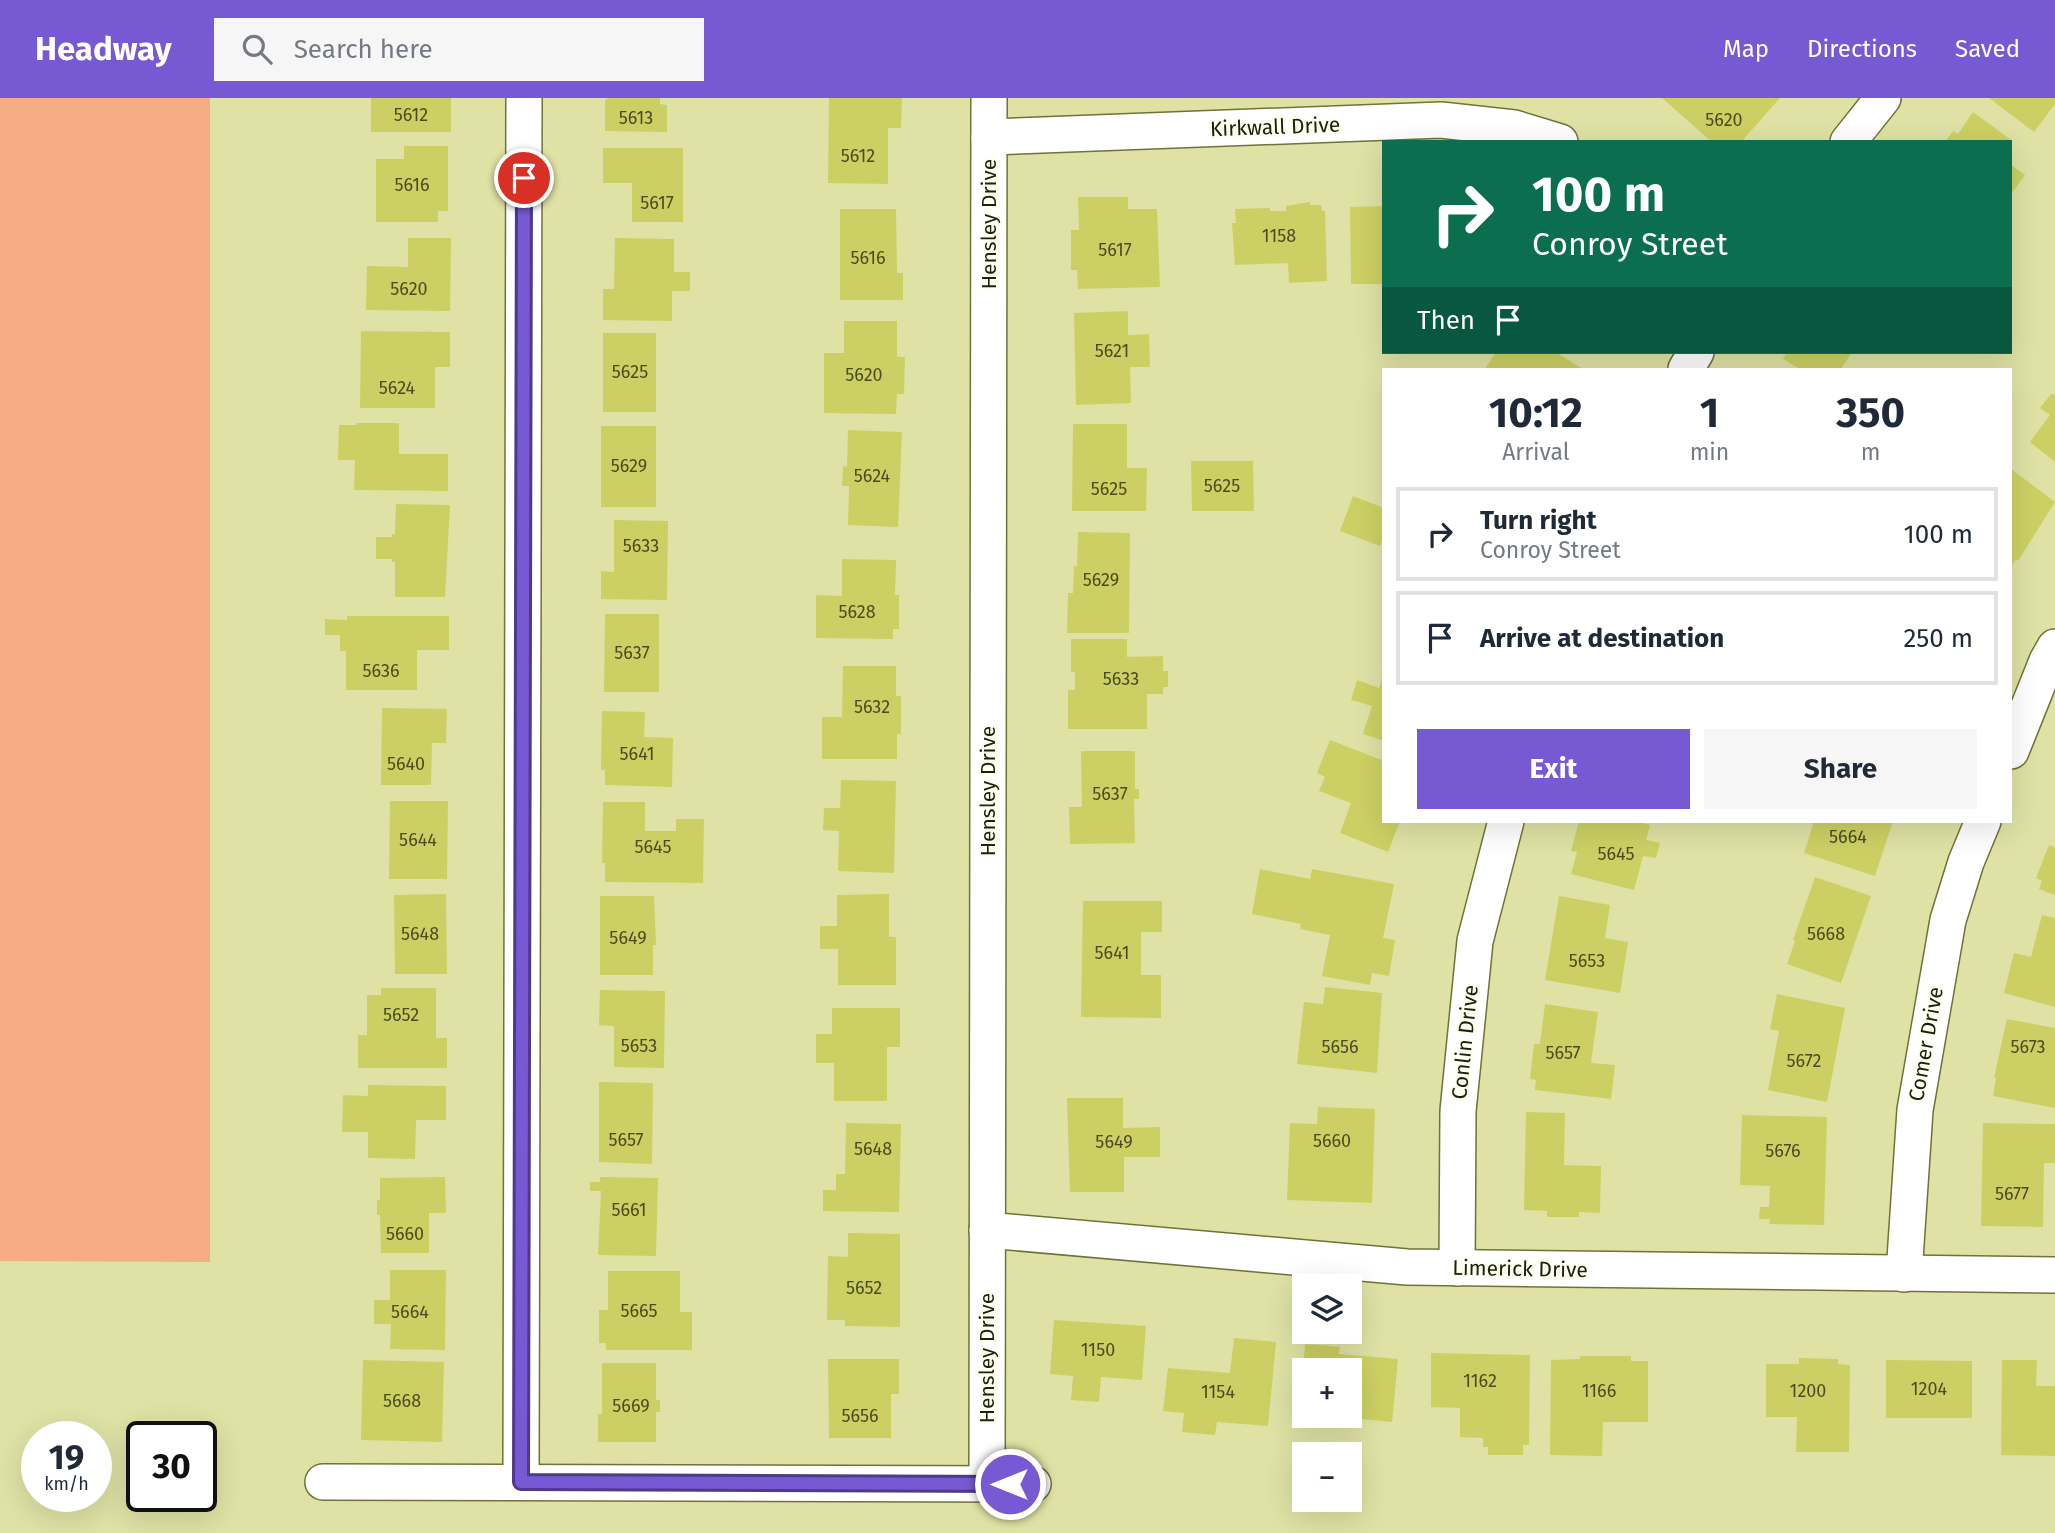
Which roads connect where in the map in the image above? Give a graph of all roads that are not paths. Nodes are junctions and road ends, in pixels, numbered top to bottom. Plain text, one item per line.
1 (524, 98) edge
2 (989, 98) edge
3 (1883, 98) edge
4 (989, 137) junction
5 (1553, 140) edge
6 (1850, 140) edge
7 (2055, 648) edge
8 (2012, 748) edge
9 (1505, 823) edge
10 (1982, 823) edge
11 (987, 1230) junction
12 (1457, 1268) junction
13 (1904, 1274) junction
14 (2055, 1275) edge
15 (323, 1482) dead end
16 (521, 1482) junction
17 (987, 1484) junction
18 (1033, 1484) dead end

1 - 16 street
2 - 4 street, Hensley Drive
3 - 6 street
4 - 5 street, Kirkwall Drive
4 - 11 street, Hensley Drive
7 - 8 street
9 - 12 street, Conlin Drive
10 - 13 street, Comer Drive
11 - 12 street, Limerick Drive
11 - 17 street, Hensley Drive
12 - 13 street, Limerick Drive
13 - 14 street, Limerick Drive
15 - 16 street
16 - 17 street
17 - 18 street

